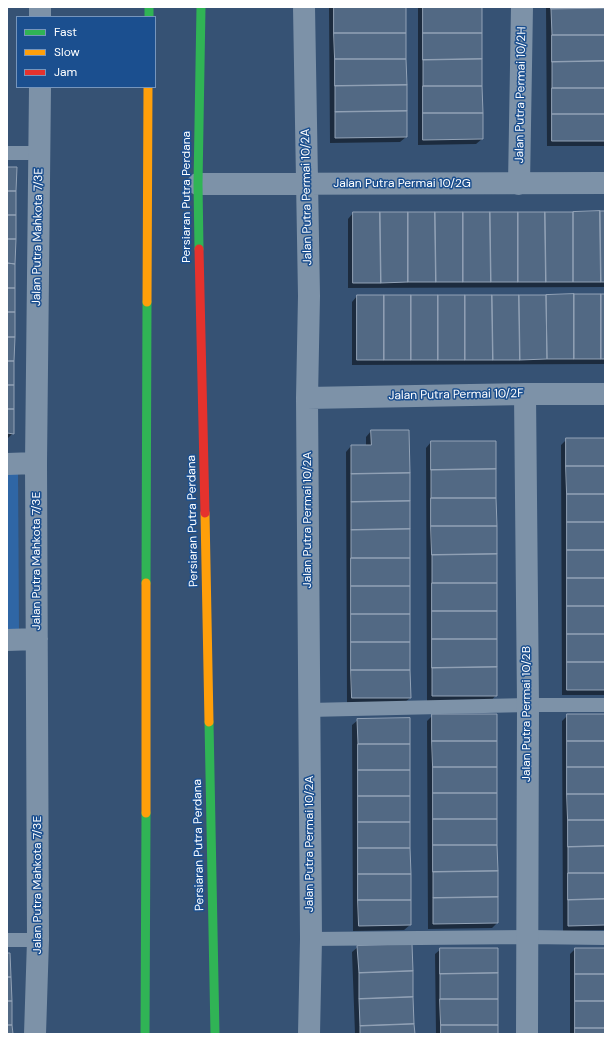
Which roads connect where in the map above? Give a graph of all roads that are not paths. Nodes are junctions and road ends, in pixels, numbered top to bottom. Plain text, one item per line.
1 (201, 7) edge
2 (304, 7) edge
3 (522, 7) edge
4 (40, 88) edge
5 (148, 88) edge
6 (7, 153) edge
7 (39, 153) junction
8 (605, 183) edge
9 (198, 184) junction
10 (308, 184) junction
11 (519, 184) junction
12 (525, 394) junction
13 (605, 394) edge
14 (307, 398) junction
15 (36, 463) junction
16 (7, 464) edge
17 (37, 639) junction
18 (7, 640) edge
19 (528, 705) junction
20 (605, 705) edge
21 (309, 710) junction
22 (528, 937) junction
23 (605, 938) edge
24 (311, 939) junction
25 (7, 940) edge
26 (38, 940) junction
27 (35, 1034) edge
28 (145, 1034) edge
29 (215, 1034) edge
30 (309, 1034) edge
31 (527, 1034) edge

1 - 9 main road, Persiaran Putra Perdana
2 - 10 street, Jalan Putra Permai 10/2A
3 - 11 street, Jalan Putra Permai 10/2H
4 - 7 street, Jalan Putra Mahkota 7/3E
5 - 28 main road
6 - 7 lane
7 - 15 street, Jalan Putra Mahkota 7/3E
8 - 11 street, Jalan Putra Permai 10/2G
9 - 10 street, Jalan Putra Permai 10/2G
9 - 29 main road, Persiaran Putra Perdana
10 - 11 street, Jalan Putra Permai 10/2G
10 - 14 street, Jalan Putra Permai 10/2A
12 - 13 street, Jalan Putra Permai 10/2F
12 - 14 street, Jalan Putra Permai 10/2F
12 - 19 street, Jalan Putra Permai 10/2B
14 - 21 street, Jalan Putra Permai 10/2A
15 - 16 street
15 - 17 street, Jalan Putra Mahkota 7/3E
17 - 18 street
17 - 26 street, Jalan Putra Mahkota 7/3E
19 - 20 lane
19 - 21 lane
19 - 22 street, Jalan Putra Permai 10/2B
21 - 24 street, Jalan Putra Permai 10/2A
22 - 23 lane
22 - 24 lane
22 - 31 street, Jalan Putra Permai 10/2B
24 - 30 street, Jalan Putra Permai 10/2A
25 - 26 lane
26 - 27 street, Jalan Putra Mahkota 7/3E

